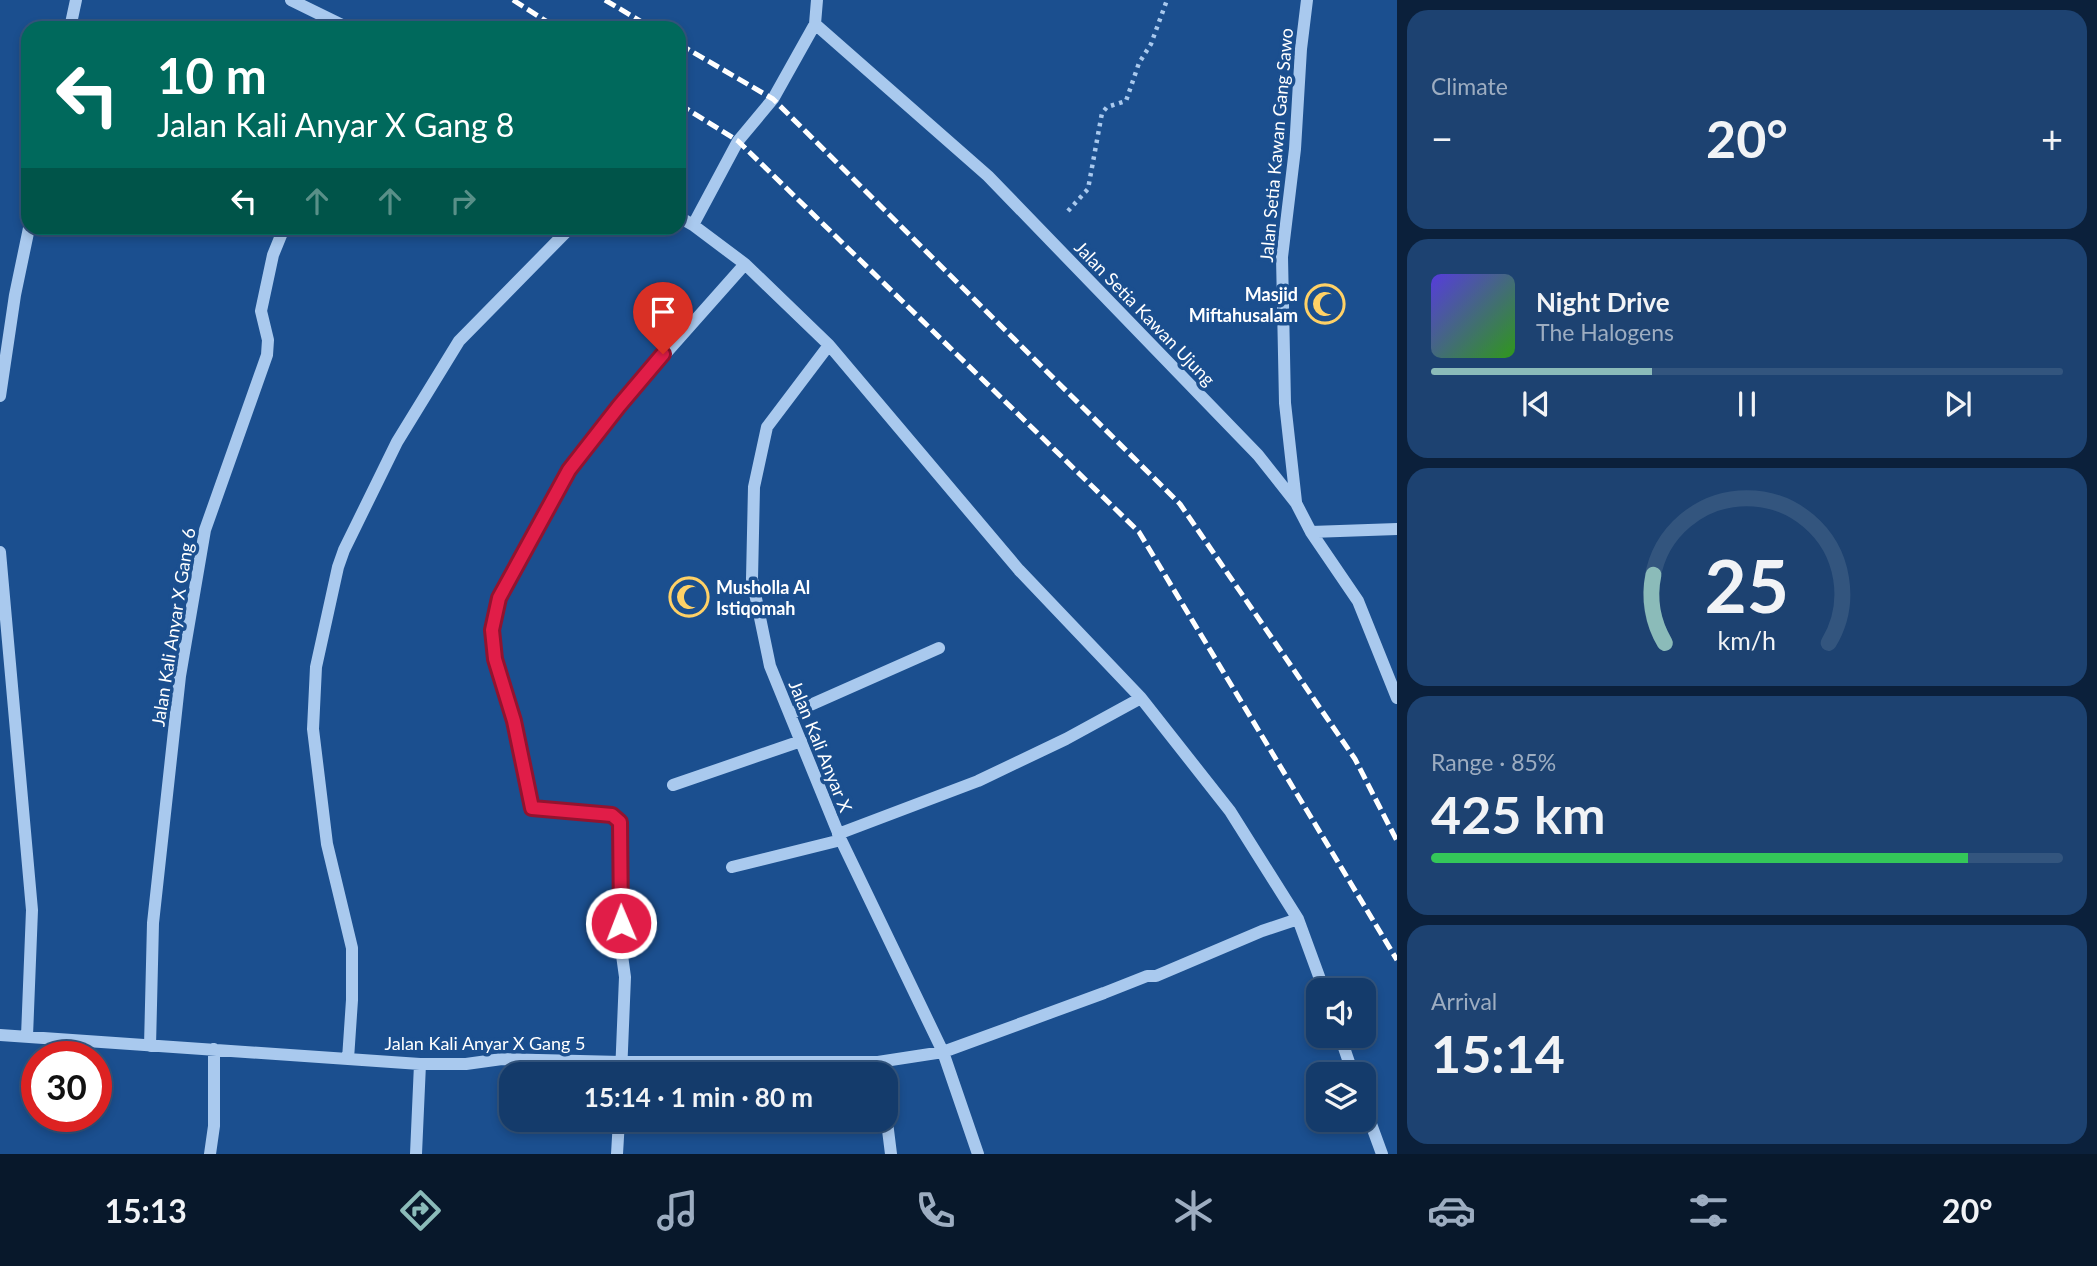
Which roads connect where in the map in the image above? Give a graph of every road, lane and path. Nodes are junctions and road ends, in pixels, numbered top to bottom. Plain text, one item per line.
1 (76, 0) edge
2 (291, 0) edge
3 (817, 0) edge
4 (1167, 0) edge
5 (1307, 0) edge
6 (72, 21) edge
7 (334, 21) edge
8 (815, 24) junction
9 (686, 220) edge
10 (694, 225) junction
11 (28, 235) edge
12 (281, 235) edge
13 (563, 235) edge
14 (1045, 235) junction
15 (745, 264) junction
16 (829, 345) junction
17 (0, 396) edge
18 (1296, 503) junction
19 (1397, 529) edge
20 (1311, 532) junction
21 (0, 552) edge
22 (939, 648) dead end
23 (1141, 698) junction
24 (1397, 698) edge
25 (790, 714) junction
26 (801, 741) junction
27 (673, 785) dead end
28 (839, 837) junction
29 (732, 867) dead end
30 (1298, 919) junction
31 (1320, 978) edge
32 (0, 1035) edge
33 (27, 1036) junction
34 (150, 1046) junction
35 (214, 1049) junction
36 (943, 1052) junction
37 (348, 1059) junction
38 (542, 1062) edge
39 (621, 1062) edge
40 (898, 1063) edge
41 (420, 1064) junction
42 (618, 1132) edge
43 (888, 1132) edge
44 (1374, 1132) edge
45 (210, 1154) edge
46 (416, 1154) edge
47 (617, 1154) edge
48 (891, 1154) edge
49 (978, 1154) edge
50 (1382, 1154) edge

1 - 6 street
2 - 7 street
3 - 8 street
4 - 14 path
5 - 18 street, Jalan Setia Kawan Gang Sawo
8 - 10 street
8 - 14 street, Jalan Setia Kawan Ujung
9 - 10 street
10 - 15 street
11 - 17 street
12 - 34 street, Jalan Kali Anyar X Gang 6
13 - 37 street
14 - 18 street, Jalan Setia Kawan Ujung
15 - 16 street
15 - 39 street
16 - 23 street
16 - 25 street, Jalan Kali Anyar X
18 - 20 street, Jalan Setia Kawan Ujung
19 - 20 street
20 - 24 street, Jalan Setia Kawan Ujung
21 - 33 street
22 - 25 street
23 - 28 street
23 - 30 street
25 - 26 street, Jalan Kali Anyar X
26 - 27 street
26 - 28 street, Jalan Kali Anyar X
28 - 29 street
28 - 36 street, Jalan Kali Anyar X
30 - 31 street
30 - 36 street, Jalan Kali Anyar X Gang 5
32 - 33 street, Jalan Kali Anyar X Gang 5
33 - 34 street, Jalan Kali Anyar X Gang 5
34 - 35 street, Jalan Kali Anyar X Gang 5
35 - 37 street, Jalan Kali Anyar X Gang 5
35 - 45 street
36 - 40 street, Jalan Kali Anyar X Gang 5
36 - 49 street, Jalan Kali Anyar X
37 - 41 street, Jalan Kali Anyar X Gang 5
38 - 41 street, Jalan Kali Anyar X Gang 5
41 - 46 street
42 - 47 street
43 - 48 street
44 - 50 street

